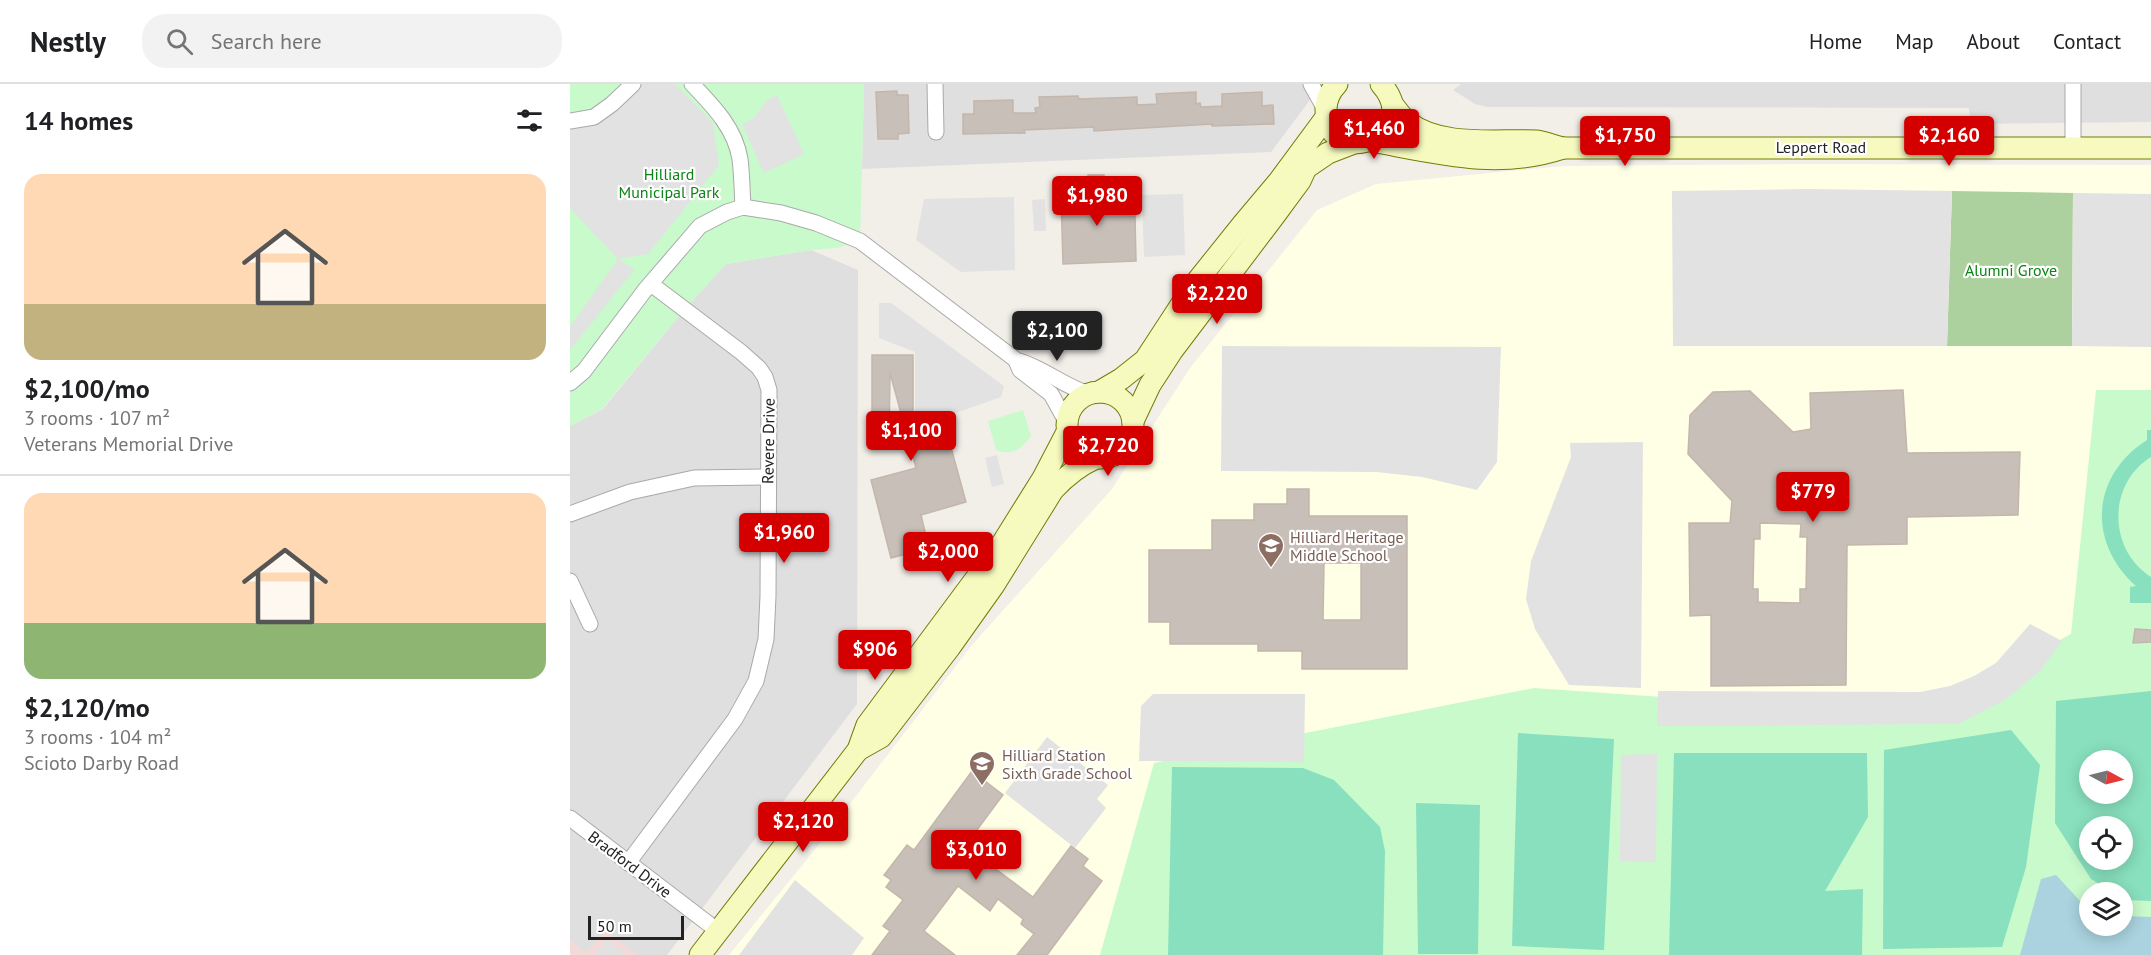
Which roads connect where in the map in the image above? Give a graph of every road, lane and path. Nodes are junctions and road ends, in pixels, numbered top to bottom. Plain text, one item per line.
1 (633, 84) edge
2 (692, 84) edge
3 (935, 84) edge
4 (1311, 84) edge
5 (1337, 84) edge
6 (2073, 84) edge
7 (1389, 92) edge
8 (1326, 113) junction
9 (570, 121) edge
10 (936, 132) dead end
11 (1368, 142) junction
12 (1563, 148) junction
13 (2073, 148) junction
14 (2151, 148) edge
15 (742, 207) junction
16 (651, 284) junction
17 (1016, 360) junction
18 (570, 383) edge
19 (1094, 393) junction
20 (1133, 421) junction
21 (1066, 426) junction
22 (1096, 459) junction
23 (768, 477) junction
24 (570, 514) edge
25 (570, 581) edge
26 (590, 624) dead end
27 (858, 750) junction
28 (570, 818) edge
29 (628, 862) junction
30 (718, 931) junction
31 (700, 955) edge

1 - 9 street
2 - 15 street
3 - 10 street
4 - 8 street
5 - 8 main road
6 - 13 street
7 - 11 main road
7 - 12 main road, Leppert Road
8 - 11 main road
8 - 19 main road
11 - 12 main road, Leppert Road
11 - 20 main road
12 - 13 main road, Leppert Road
13 - 14 main road, Leppert Road
15 - 16 street
15 - 17 street
16 - 18 street
16 - 23 street, Revere Drive
17 - 19 street
17 - 21 street
19 - 20 main road
19 - 21 main road
20 - 22 main road
21 - 22 main road
21 - 27 main road
22 - 27 main road
23 - 24 street
23 - 29 street, Revere Drive
25 - 26 street
27 - 30 main road
28 - 29 street, Bradford Drive
29 - 30 street, Bradford Drive
30 - 31 main road

